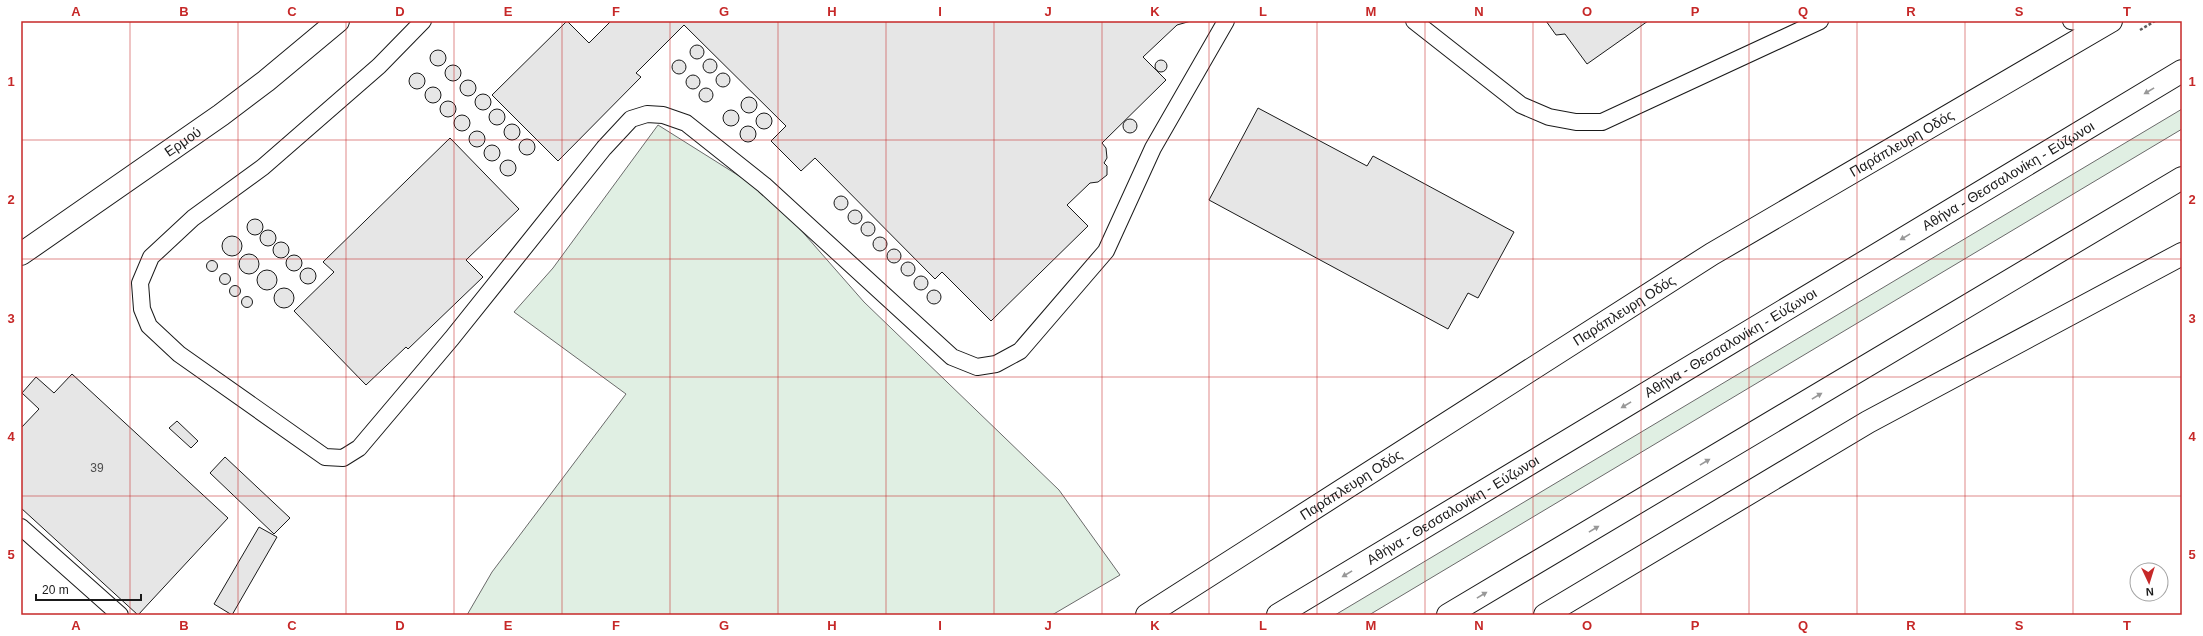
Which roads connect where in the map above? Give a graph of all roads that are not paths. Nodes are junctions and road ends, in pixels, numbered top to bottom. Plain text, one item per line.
1 (338, 21) edge
2 (423, 21) edge
3 (1226, 21) edge
4 (1414, 21) edge
5 (1820, 21) edge
6 (2071, 21) edge
7 (2106, 23) edge
8 (2182, 71) edge
9 (2182, 178) edge
10 (21, 254) edge
11 (2182, 254) edge
12 (21, 527) edge
13 (120, 615) edge
14 (1148, 615) edge
15 (1278, 615) edge
16 (1448, 615) edge
17 (1545, 615) edge

1 - 10 main road, Ερμού
2 - 3 lane
4 - 5 lane
6 - 7 lane
7 - 14 main road, Παράπλευρη Οδός
8 -> 15 main road, Αθήνα - Θεσσαλονίκη - Εύζωνοι
16 -> 9 main road
11 - 17 main road
12 - 13 lane

